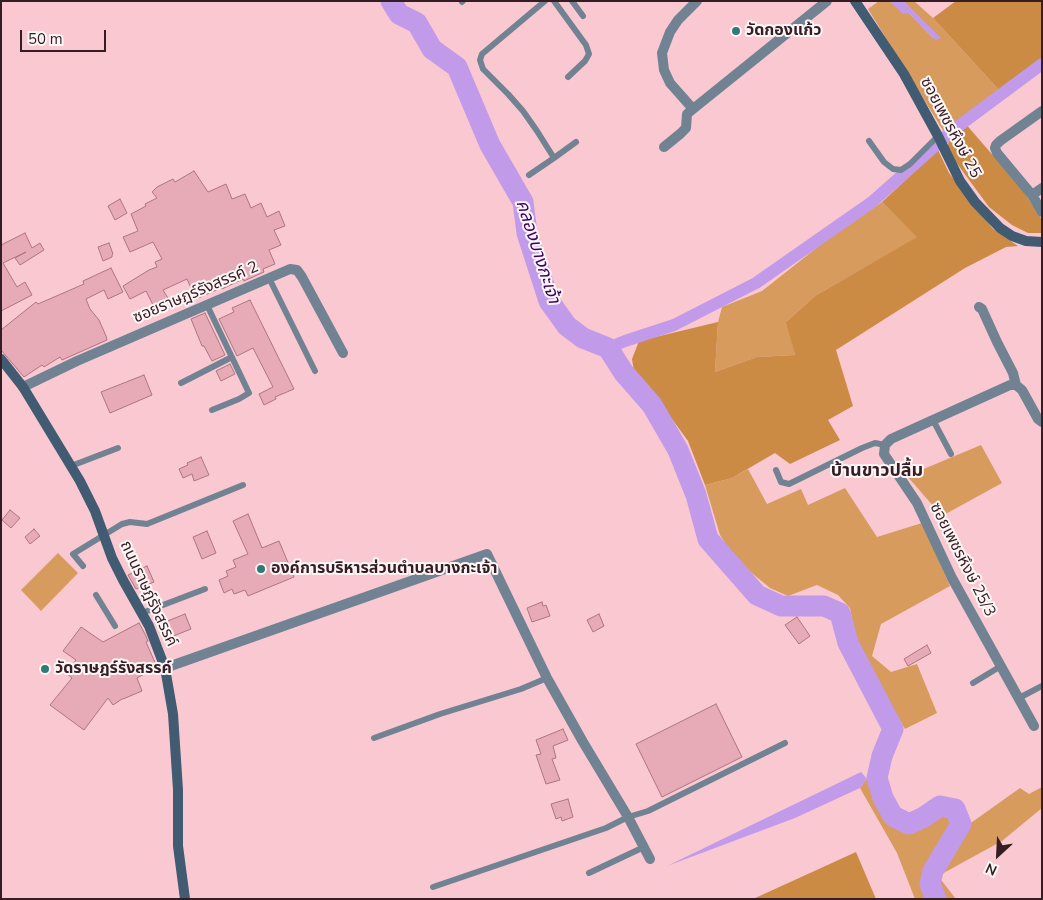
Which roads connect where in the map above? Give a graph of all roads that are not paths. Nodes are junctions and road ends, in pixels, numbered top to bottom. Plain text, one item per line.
1 (546, 1) edge
2 (554, 1) edge
3 (572, 1) edge
4 (697, 1) edge
5 (827, 1) edge
6 (859, 2) edge
7 (583, 16) dead end
8 (568, 77) dead end
9 (693, 109) junction
10 (1042, 111) edge
11 (938, 136) junction
12 (868, 141) dead end
13 (576, 142) dead end
14 (664, 147) dead end
15 (554, 158) junction
16 (529, 175) dead end
17 (1042, 188) edge
18 (1032, 195) junction
19 (1042, 212) edge
20 (1042, 242) edge
21 (270, 278) junction
22 (207, 305) junction
23 (978, 307) dead end
24 (342, 353) dead end
25 (232, 357) junction
26 (1, 359) edge
27 (315, 371) dead end
28 (180, 383) dead end
29 (1016, 385) junction
30 (23, 387) junction
31 (212, 410) dead end
32 (933, 420) junction
33 (1042, 422) edge
34 (885, 445) junction
35 (118, 448) dead end
36 (951, 454) dead end
37 (70, 466) junction
38 (776, 470) dead end
39 (243, 485) dead end
40 (104, 534) junction
41 (83, 566) dead end
42 (205, 589) dead end
43 (96, 595) dead end
44 (142, 613) junction
45 (115, 626) dead end
46 (1001, 666) junction
47 (165, 668) junction
48 (547, 678) junction
49 (973, 684) dead end
50 (1042, 686) edge
51 (1020, 698) junction
52 (1034, 726) dead end
53 (374, 738) dead end
54 (786, 743) dead end
55 (628, 817) junction
56 (644, 847) junction
57 (650, 859) dead end
58 (589, 873) dead end
59 (433, 886) dead end
60 (184, 899) edge

1 - 15 lane
2 - 8 lane
3 - 7 lane
4 - 9 street
5 - 9 street
6 - 11 street, ซอยเพชรหึงษ์ 25
9 - 14 street
10 - 18 street
11 - 12 lane
11 - 20 street, ซอยเพชรหึงษ์ 25
13 - 15 lane
15 - 16 lane
17 - 18 street
18 - 19 street
21 - 22 street, ซอยราษฎร์รังสรรค์ 2
21 - 24 street, ซอยราษฎร์รังสรรค์ 2
21 - 27 lane
22 - 25 lane
22 - 30 street, ซอยราษฎร์รังสรรค์ 2
23 - 29 street
25 - 28 lane
25 - 31 lane
26 - 30 street, ถนนราษฎ์รังสรรค์
29 - 32 street
29 - 33 street
30 - 37 street, ถนนราษฎ์รังสรรค์
32 - 34 street
32 - 36 lane
34 - 38 lane
34 - 46 street, ซอยเพชรหึงษ์ 25/3
35 - 37 lane
37 - 40 street, ถนนราษฎ์รังสรรค์
39 - 40 lane
40 - 41 lane
40 - 44 street, ถนนราษฎ์รังสรรค์
42 - 44 lane
43 - 45 lane
44 - 47 street, ถนนราษฎ์รังสรรค์
46 - 49 lane
46 - 51 street, ซอยเพชรหึงษ์ 25/3
47 - 48 street
47 - 60 street, ถนนราษฎ์รังสรรค์
48 - 53 lane
48 - 55 street
50 - 51 lane
51 - 52 street, ซอยเพชรหึงษ์ 25/3
54 - 55 lane
55 - 56 street
55 - 59 lane
56 - 57 street
56 - 58 lane

